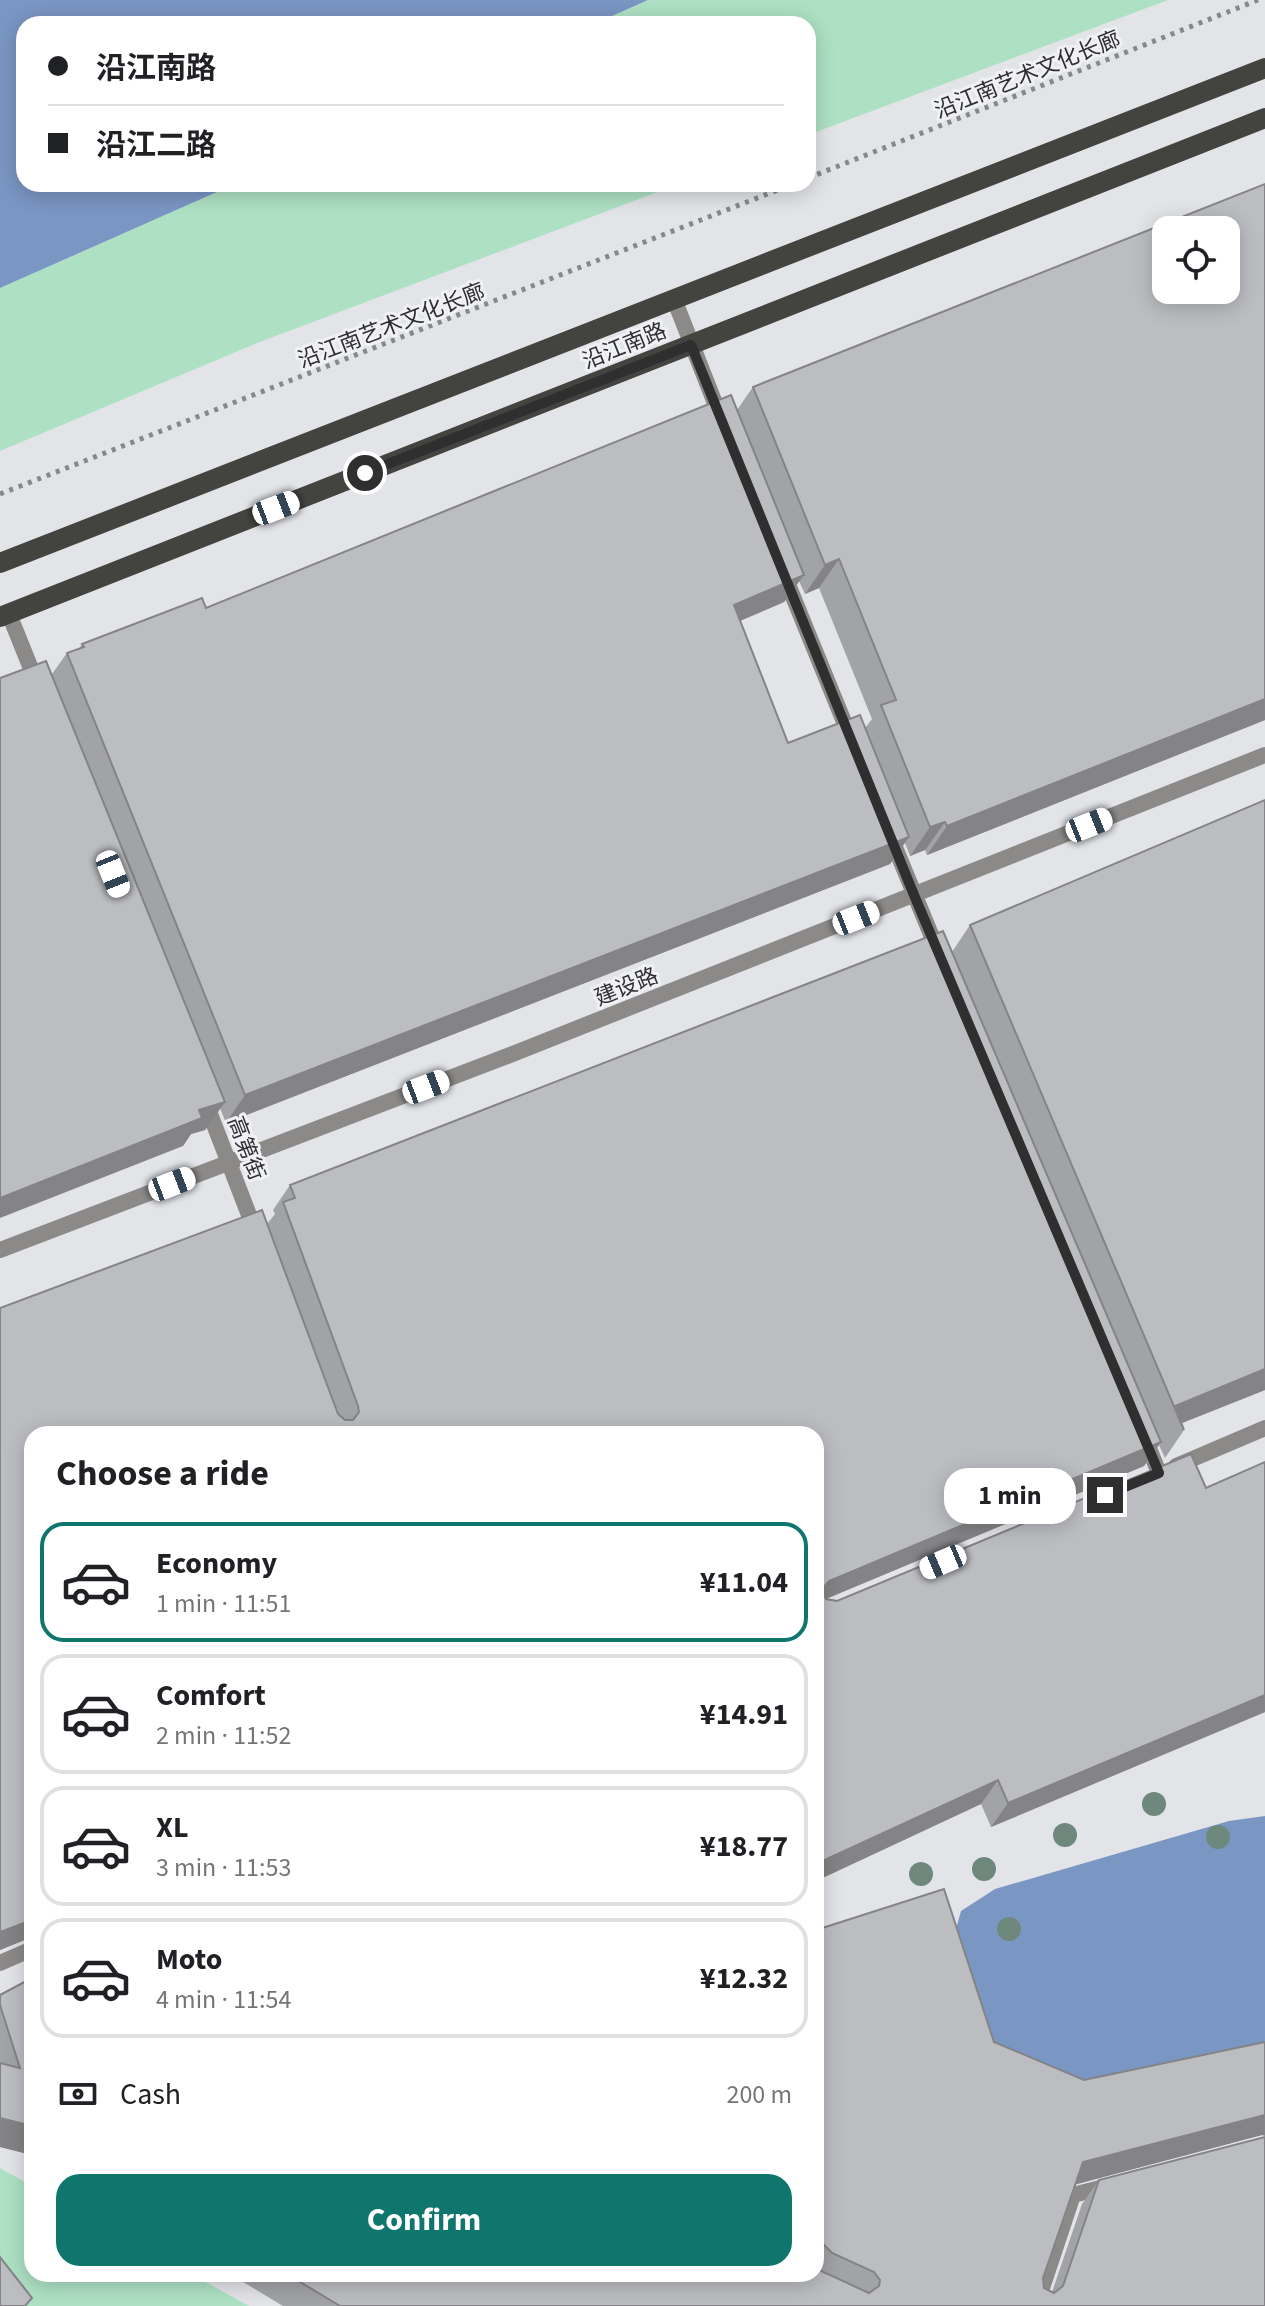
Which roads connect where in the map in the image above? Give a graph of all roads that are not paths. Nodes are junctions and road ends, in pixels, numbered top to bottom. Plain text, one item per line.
1 (1265, 68) edge
2 (1265, 118) edge
3 (674, 299) junction
4 (691, 345) junction
5 (726, 431) edge
6 (779, 562) edge
7 (0, 563) edge
8 (4, 616) edge
9 (44, 703) edge
10 (855, 750) edge
11 (1265, 755) edge
12 (885, 823) edge
13 (914, 895) junction
14 (945, 967) edge
15 (200, 1088) edge
16 (230, 1162) junction
17 (262, 1248) edge
18 (0, 1250) edge
19 (1135, 1415) edge
20 (1265, 1428) edge
21 (24, 1952) edge
22 (0, 1963) edge
23 (1132, 2180) edge
24 (1036, 2306) edge

1 - 3 main road, 沿江南路
2 - 4 main road, 沿江南路
3 - 4 street
3 - 7 main road, 沿江南路
4 - 5 street
4 - 8 main road, 沿江南路
6 - 10 street
8 - 9 street
11 - 13 street, 建设路
12 - 13 street
13 - 14 street
13 - 16 street, 建设路
15 - 16 street, 高第街
16 - 17 street, 高第街
16 - 18 street, 建设路
19 - 20 street
21 - 22 street
23 - 24 street

